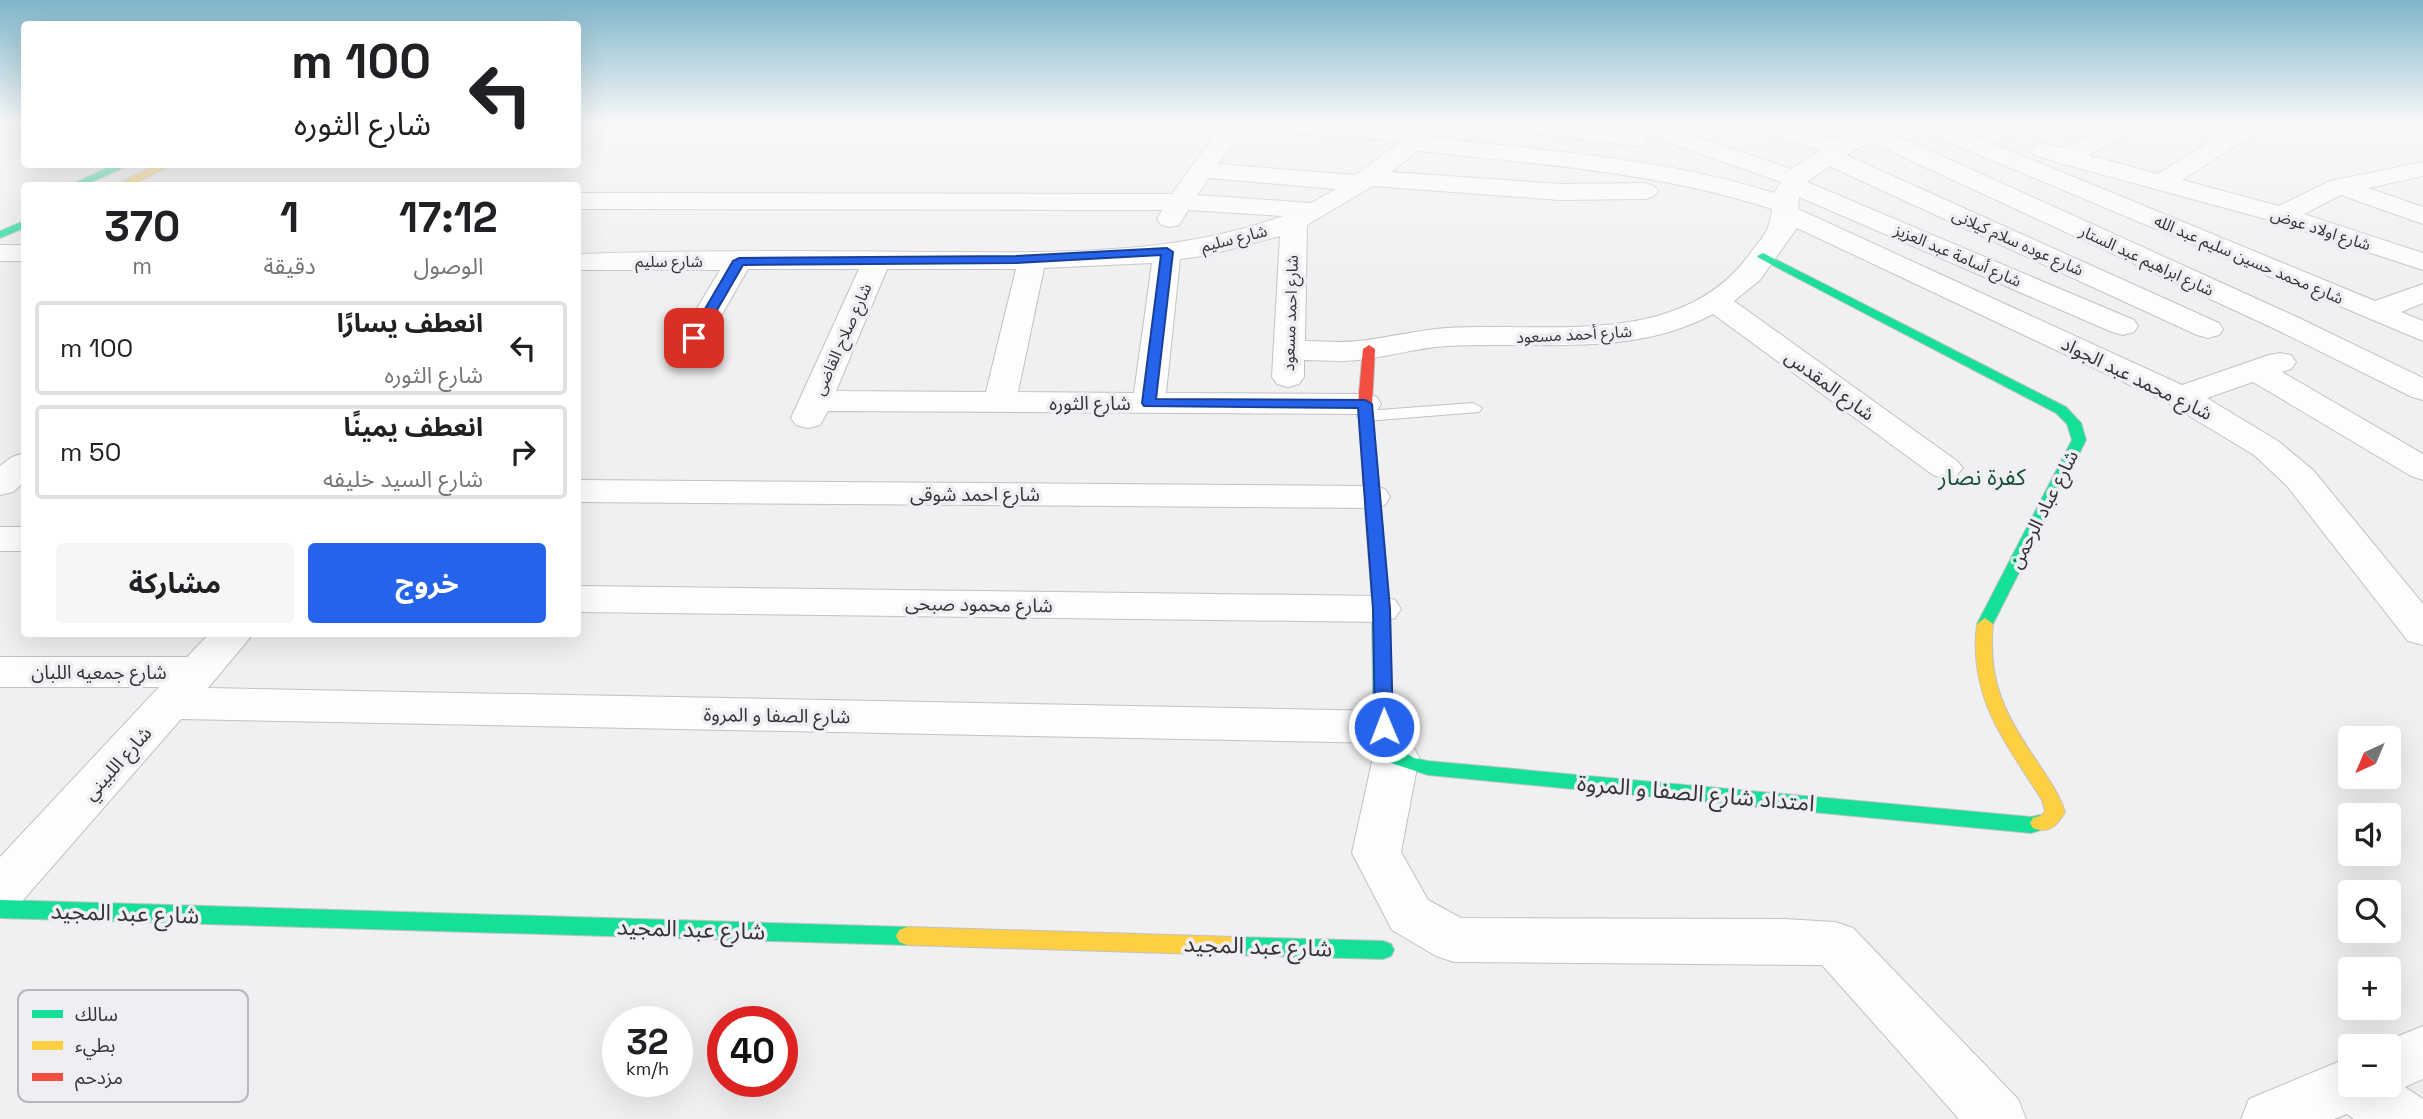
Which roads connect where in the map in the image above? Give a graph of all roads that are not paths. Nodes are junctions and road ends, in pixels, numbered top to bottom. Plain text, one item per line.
1 (101, 174) edge
2 (145, 174) edge
3 (1200, 174) edge
4 (1264, 174) edge
5 (1371, 174) edge
6 (1667, 174) edge
7 (1740, 174) edge
8 (1801, 174) edge
9 (1881, 174) edge
10 (1978, 174) edge
11 (2057, 174) edge
12 (2129, 174) edge
13 (2175, 174) edge
14 (2397, 174) edge
15 (1362, 181) junction
16 (83, 182) edge
17 (128, 182) edge
18 (2161, 183) junction
19 (2339, 186) junction
20 (1731, 187) junction
21 (1790, 195) junction
22 (581, 201) edge
23 (1179, 202) junction
24 (2282, 215) junction
25 (1305, 216) junction
26 (2423, 216) edge
27 (21, 226) edge
28 (0, 235) edge
29 (0, 253) edge
30 (21, 253) edge
31 (1158, 253) junction
32 (1763, 256) junction
33 (1032, 259) junction
34 (877, 260) junction
35 (739, 261) junction
36 (581, 262) edge
37 (2423, 262) edge
38 (2423, 293) edge
39 (1715, 301) junction
40 (2375, 312) junction
41 (2123, 326) dead end
42 (2208, 329) dead end
43 (2423, 332) edge
44 (694, 338) dead end
45 (1369, 349) junction
46 (1289, 351) junction
47 (2423, 390) edge
48 (2180, 396) junction
49 (1000, 402) junction
50 (1149, 403) junction
51 (1287, 404) junction
52 (1473, 408) dead end
53 (811, 410) joint
54 (1365, 410) junction
55 (21, 466) edge
56 (1945, 468) dead end
57 (2423, 469) edge
58 (0, 484) edge
59 (581, 491) edge
60 (1372, 497) junction
61 (0, 539) edge
62 (21, 539) edge
63 (581, 599) edge
64 (1381, 609) junction
65 (2423, 631) edge
66 (229, 637) edge
67 (0, 672) edge
68 (184, 688) junction
69 (1390, 742) junction
70 (2031, 825) joint
71 (0, 891) edge
72 (0, 909) edge
73 (1383, 950) dead end
74 (2423, 1052) edge
75 (2401, 1062) edge
76 (2338, 1090) edge
77 (2369, 1097) edge
78 (1997, 1119) edge
79 (2270, 1119) edge
80 (2403, 1119) edge

1 - 16 street
2 - 17 street
3 - 23 street
4 - 15 street
5 - 15 street, شارع سليم
6 - 20 street
7 - 21 street
8 - 21 street, شارع أحمد مسعود
9 - 42 street, شارع عوده سلام كيلانى
10 - 47 street, شارع ابراهيم عبد الستار
11 - 40 street, شارع محمد حسين سليم عبد الله
12 - 18 street, شارع اولاد عوض
13 - 18 street
14 - 19 street
15 - 20 street
15 - 25 street, شارع سليم
18 - 24 street, شارع اولاد عوض
19 - 24 street
19 - 26 street
20 - 21 street
21 - 32 street, شارع أحمد مسعود
21 - 41 street, شارع أسامة عبد العزيز
21 - 48 street, شارع محمد عبد الجواد
22 - 23 street
23 - 25 street
23 - 31 street
24 - 37 street, شارع اولاد عوض
25 - 31 street, شارع سليم
25 - 46 street, شارع احمد مسعود
27 - 28 street
29 - 30 street
31 - 33 street, شارع سليم
31 - 50 street
32 - 39 street, شارع أحمد مسعود
32 - 70 street, شارع عباد الرحمن
33 - 34 street, شارع سليم
33 - 49 street
34 - 35 street, شارع سليم
34 - 53 street, شارع صلاح القاضى
35 - 36 street, شارع سليم
35 - 44 street
38 - 40 street
39 - 45 street, شارع أحمد مسعود
39 - 56 street, شارع المقدس
40 - 43 street, شارع محمد حسين سليم عبد الله
45 - 46 street, شارع أحمد مسعود
45 - 54 street
46 - 51 street, شارع احمد مسعود
48 - 57 street
48 - 65 street, شارع محمد عبد الجواد
49 - 50 street, شارع الثوره
49 - 53 street, شارع الثوره
50 - 51 street, شارع الثوره
51 - 54 street, شارع الثوره
52 - 54 lane
54 - 60 street
55 - 58 street
59 - 60 street, شارع احمد شوقى
60 - 64 street
61 - 62 street
63 - 64 street, شارع محمود صبحى
64 - 69 street
66 - 68 street, شارع اللبيني
67 - 68 street, شارع جمعيه اللبان
68 - 69 street, شارع الصفا و المروة
68 - 71 street, شارع اللبيني
69 - 70 street, امتداد شارع الصفا و المروة
69 - 78 street
72 - 73 street, شارع عبد المجيد
74 - 75 street
76 - 79 street
77 - 80 street

